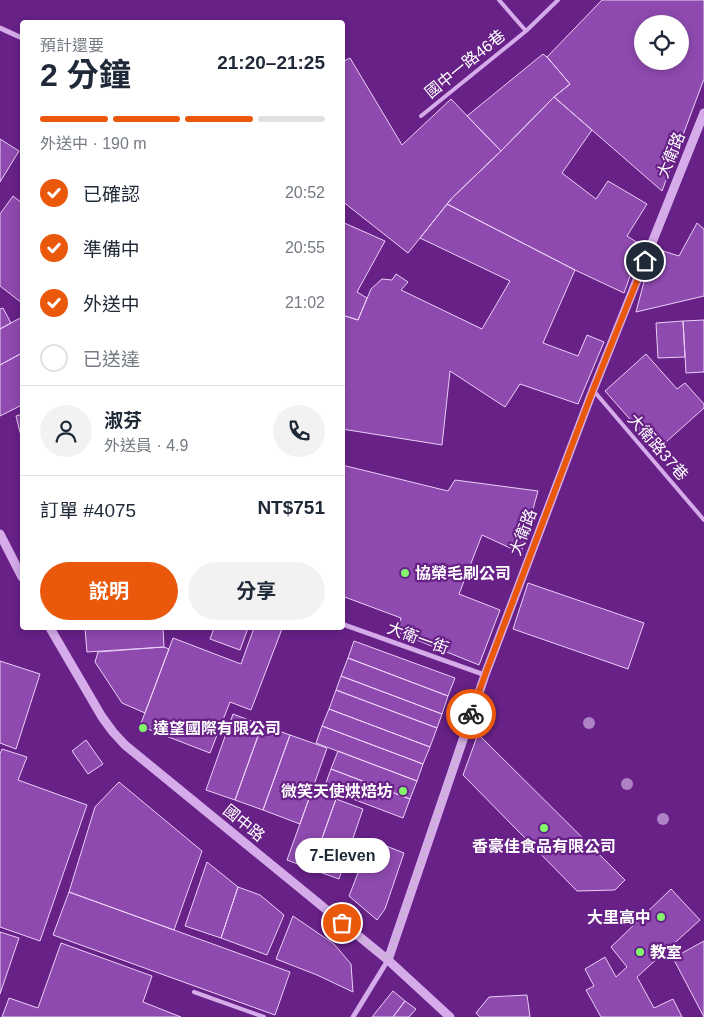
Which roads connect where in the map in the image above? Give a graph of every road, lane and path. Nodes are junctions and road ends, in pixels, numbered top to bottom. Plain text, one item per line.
1 (499, 0) edge
2 (558, 0) edge
3 (0, 28) edge
4 (526, 31) junction
5 (20, 37) edge
6 (704, 114) edge
7 (421, 116) dead end
8 (593, 390) junction
9 (704, 520) edge
10 (0, 534) edge
11 (20, 573) edge
12 (345, 625) edge
13 (51, 630) edge
14 (485, 675) junction
15 (388, 960) junction
16 (194, 992) dead end
17 (264, 1017) edge
18 (353, 1017) edge
19 (450, 1017) edge

1 - 4 lane, 國中一路46巷
2 - 4 lane, 國中一路46巷
3 - 5 street
4 - 7 lane, 國中一路46巷
6 - 8 street, 大衛路
8 - 9 lane, 大衛路37巷
8 - 14 street, 大衛路
10 - 11 street
12 - 14 street, 大衛一街
13 - 15 street, 國中路
14 - 15 street, 大衛路
15 - 18 street, 大衛路
15 - 19 street, 國中路
16 - 17 lane

